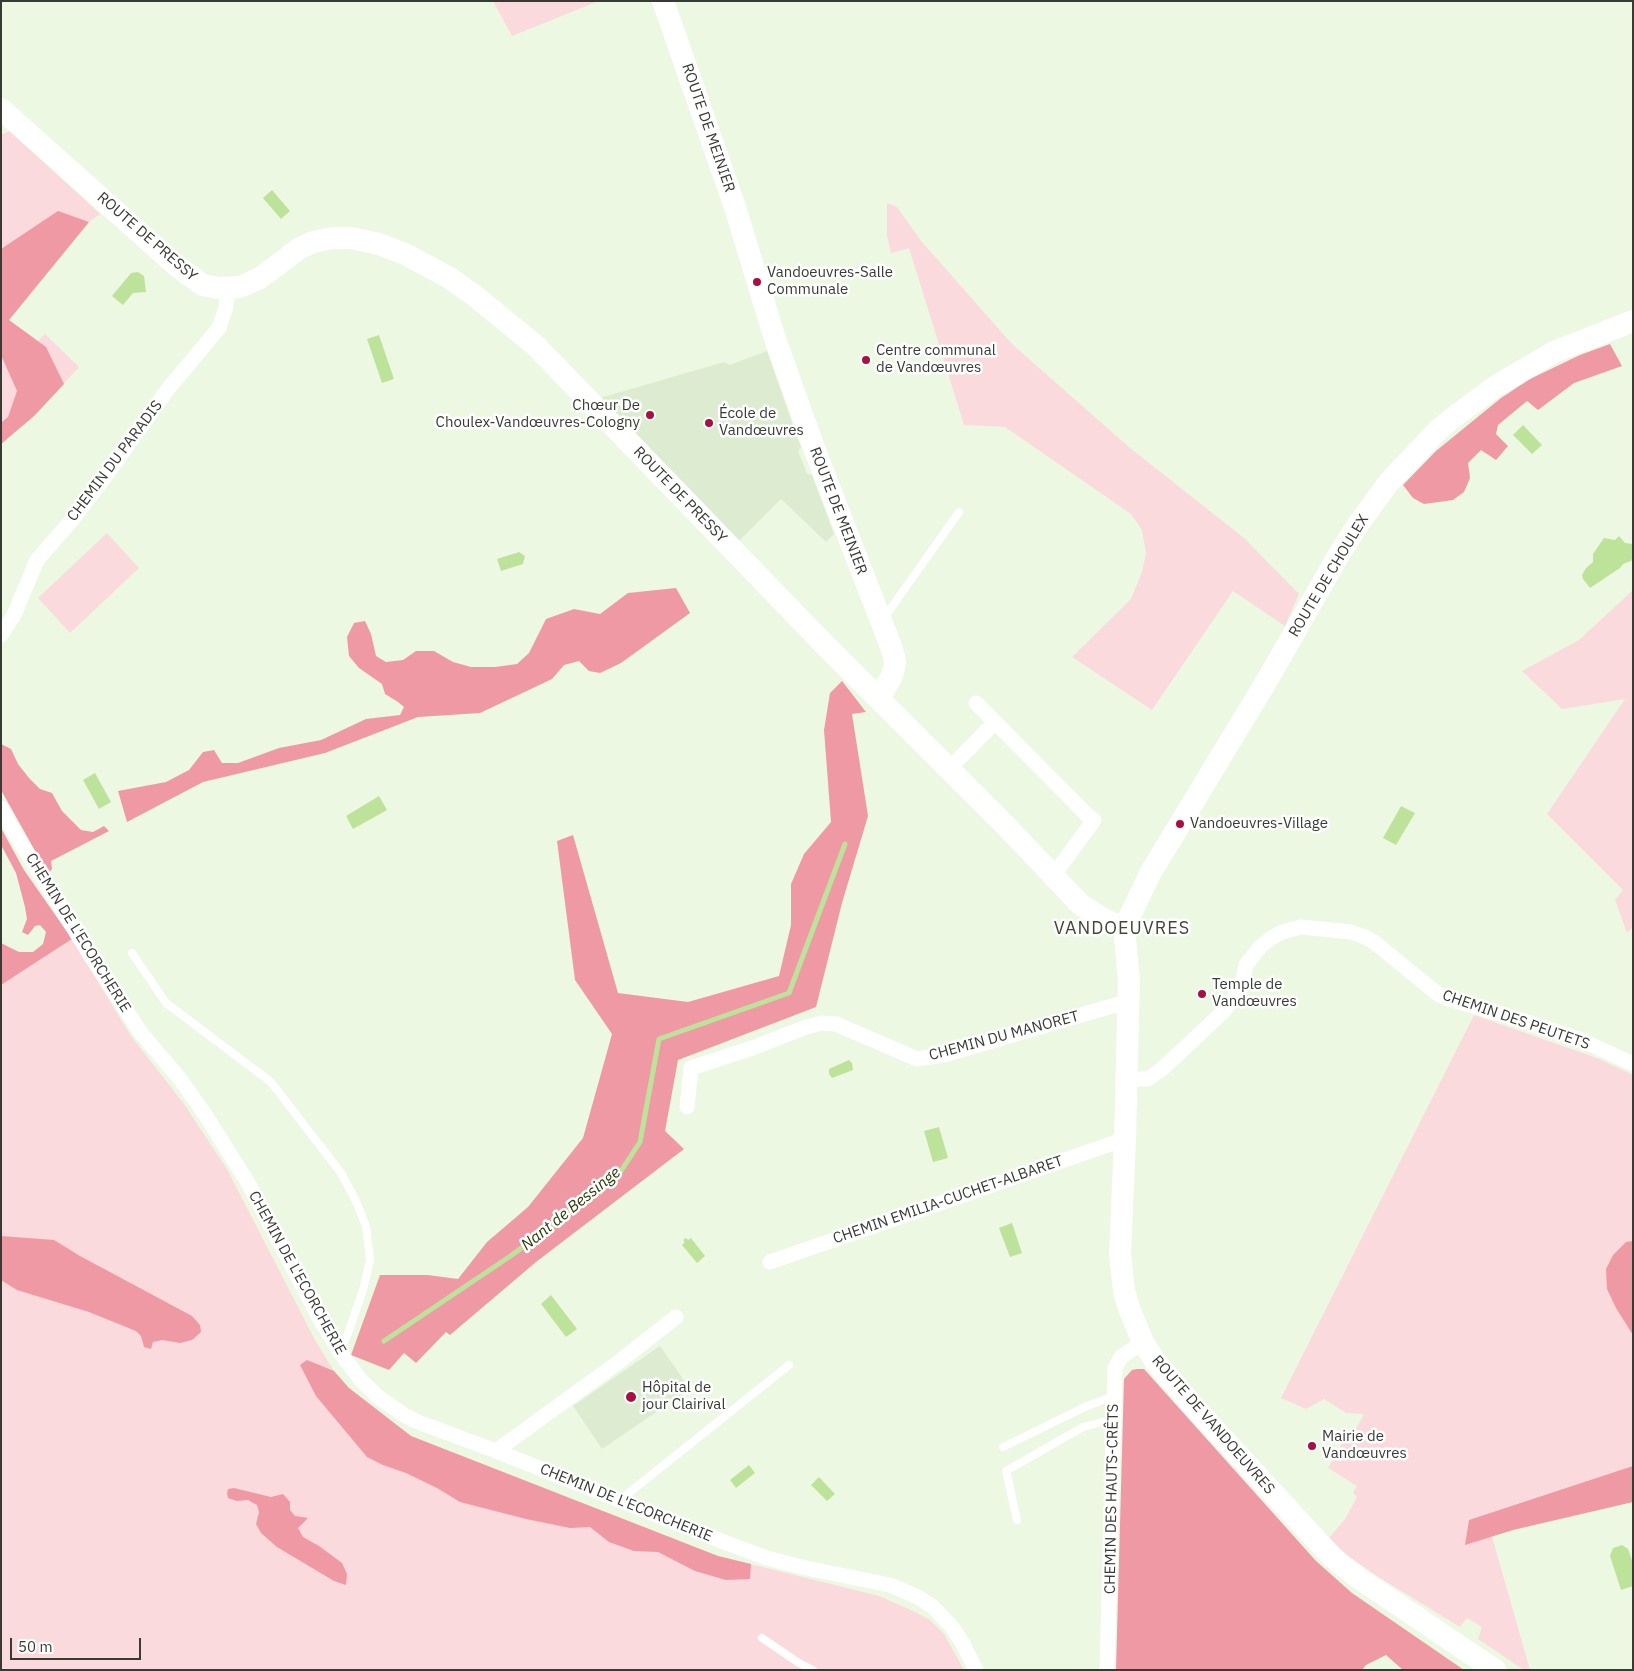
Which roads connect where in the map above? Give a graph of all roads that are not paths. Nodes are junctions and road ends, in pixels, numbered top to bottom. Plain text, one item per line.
1 (663, 1) edge
2 (1, 109) edge
3 (228, 288) junction
4 (1633, 321) edge
5 (959, 512) dead end
6 (882, 621) junction
7 (1, 635) edge
8 (879, 698) junction
9 (976, 703) dead end
10 (995, 722) junction
11 (949, 769) junction
12 (1, 808) edge
13 (1053, 876) junction
14 (1124, 928) junction
15 (132, 953) dead end
16 (1129, 1001) junction
17 (1633, 1064) edge
18 (1127, 1079) junction
19 (687, 1107) dead end
20 (1125, 1139) junction
21 (770, 1262) dead end
22 (676, 1317) dead end
23 (1143, 1342) junction
24 (339, 1351) junction
25 (789, 1364) dead end
26 (1114, 1396) junction
27 (1113, 1419) junction
28 (1003, 1447) dead end
29 (496, 1451) junction
30 (620, 1500) junction
31 (1017, 1520) dead end
32 (762, 1638) dead end
33 (813, 1670) edge
34 (976, 1670) edge
35 (1107, 1670) edge
36 (1495, 1670) edge

1 - 6 street, ROUTE DE MEINIER
2 - 3 street, ROUTE DE PRESSY
3 - 7 street, CHEMIN DU PARADIS
3 - 8 street, ROUTE DE PRESSY
4 - 14 street, ROUTE DE CHOULEX
5 - 6 lane
6 - 8 street, ROUTE DE MEINIER
8 - 11 street
9 - 10 street
10 - 11 street
10 - 13 street
11 - 13 street
12 - 24 street, CHEMIN DE L'ECORCHERIE
13 - 14 street
14 - 16 street, ROUTE DE VANDOEUVRES
15 - 24 lane
16 - 18 street, ROUTE DE VANDOEUVRES
16 - 19 street, CHEMIN DU MANORET
17 - 18 street, CHEMIN DES PEUTETS
18 - 20 street, ROUTE DE VANDOEUVRES
20 - 21 street, CHEMIN EMILIA-CUCHET-ALBARET
20 - 23 street, ROUTE DE VANDOEUVRES
22 - 29 street
23 - 26 street, CHEMIN DES HAUTS-CRÊTS
23 - 36 street, ROUTE DE VANDOEUVRES
24 - 29 street, CHEMIN DE L'ECORCHERIE
25 - 30 lane
26 - 27 street, CHEMIN DES HAUTS-CRÊTS
26 - 28 lane
27 - 31 lane
27 - 35 street, CHEMIN DES HAUTS-CRÊTS
29 - 30 street, CHEMIN DE L'ECORCHERIE
30 - 34 street, CHEMIN DE L'ECORCHERIE
32 - 33 lane

